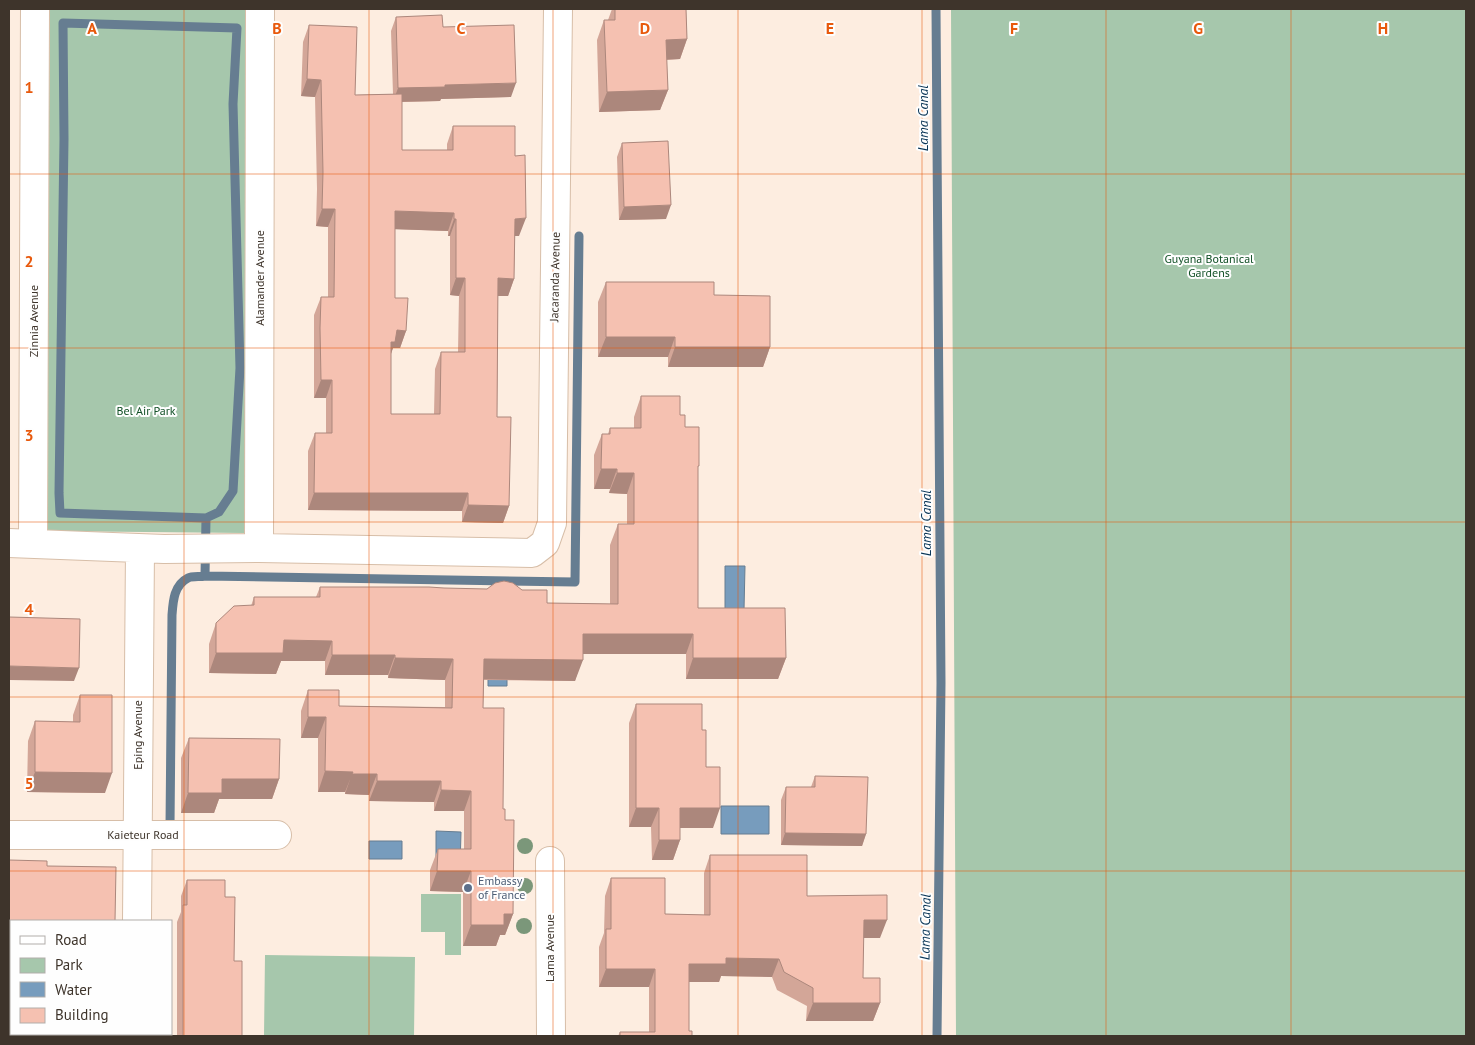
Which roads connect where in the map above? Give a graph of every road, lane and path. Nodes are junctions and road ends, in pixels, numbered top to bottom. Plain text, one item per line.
1 (34, 9) edge
2 (260, 9) edge
3 (558, 9) edge
4 (21, 544) edge
5 (260, 548) junction
6 (152, 549) junction
7 (9, 835) edge
8 (138, 835) junction
9 (277, 835) dead end
10 (550, 860) dead end
11 (137, 920) edge
12 (551, 1036) edge

1 - 4 street, Zinnia Avenue
2 - 5 street, Alamander Avenue
3 - 5 street, Jacaranda Avenue
4 - 6 street
5 - 6 street
6 - 8 street, Eping Avenue
7 - 8 street, Kaieteur Road
8 - 9 street, Kaieteur Road
8 - 11 street, Eping Avenue
10 - 12 street, Lama Avenue

